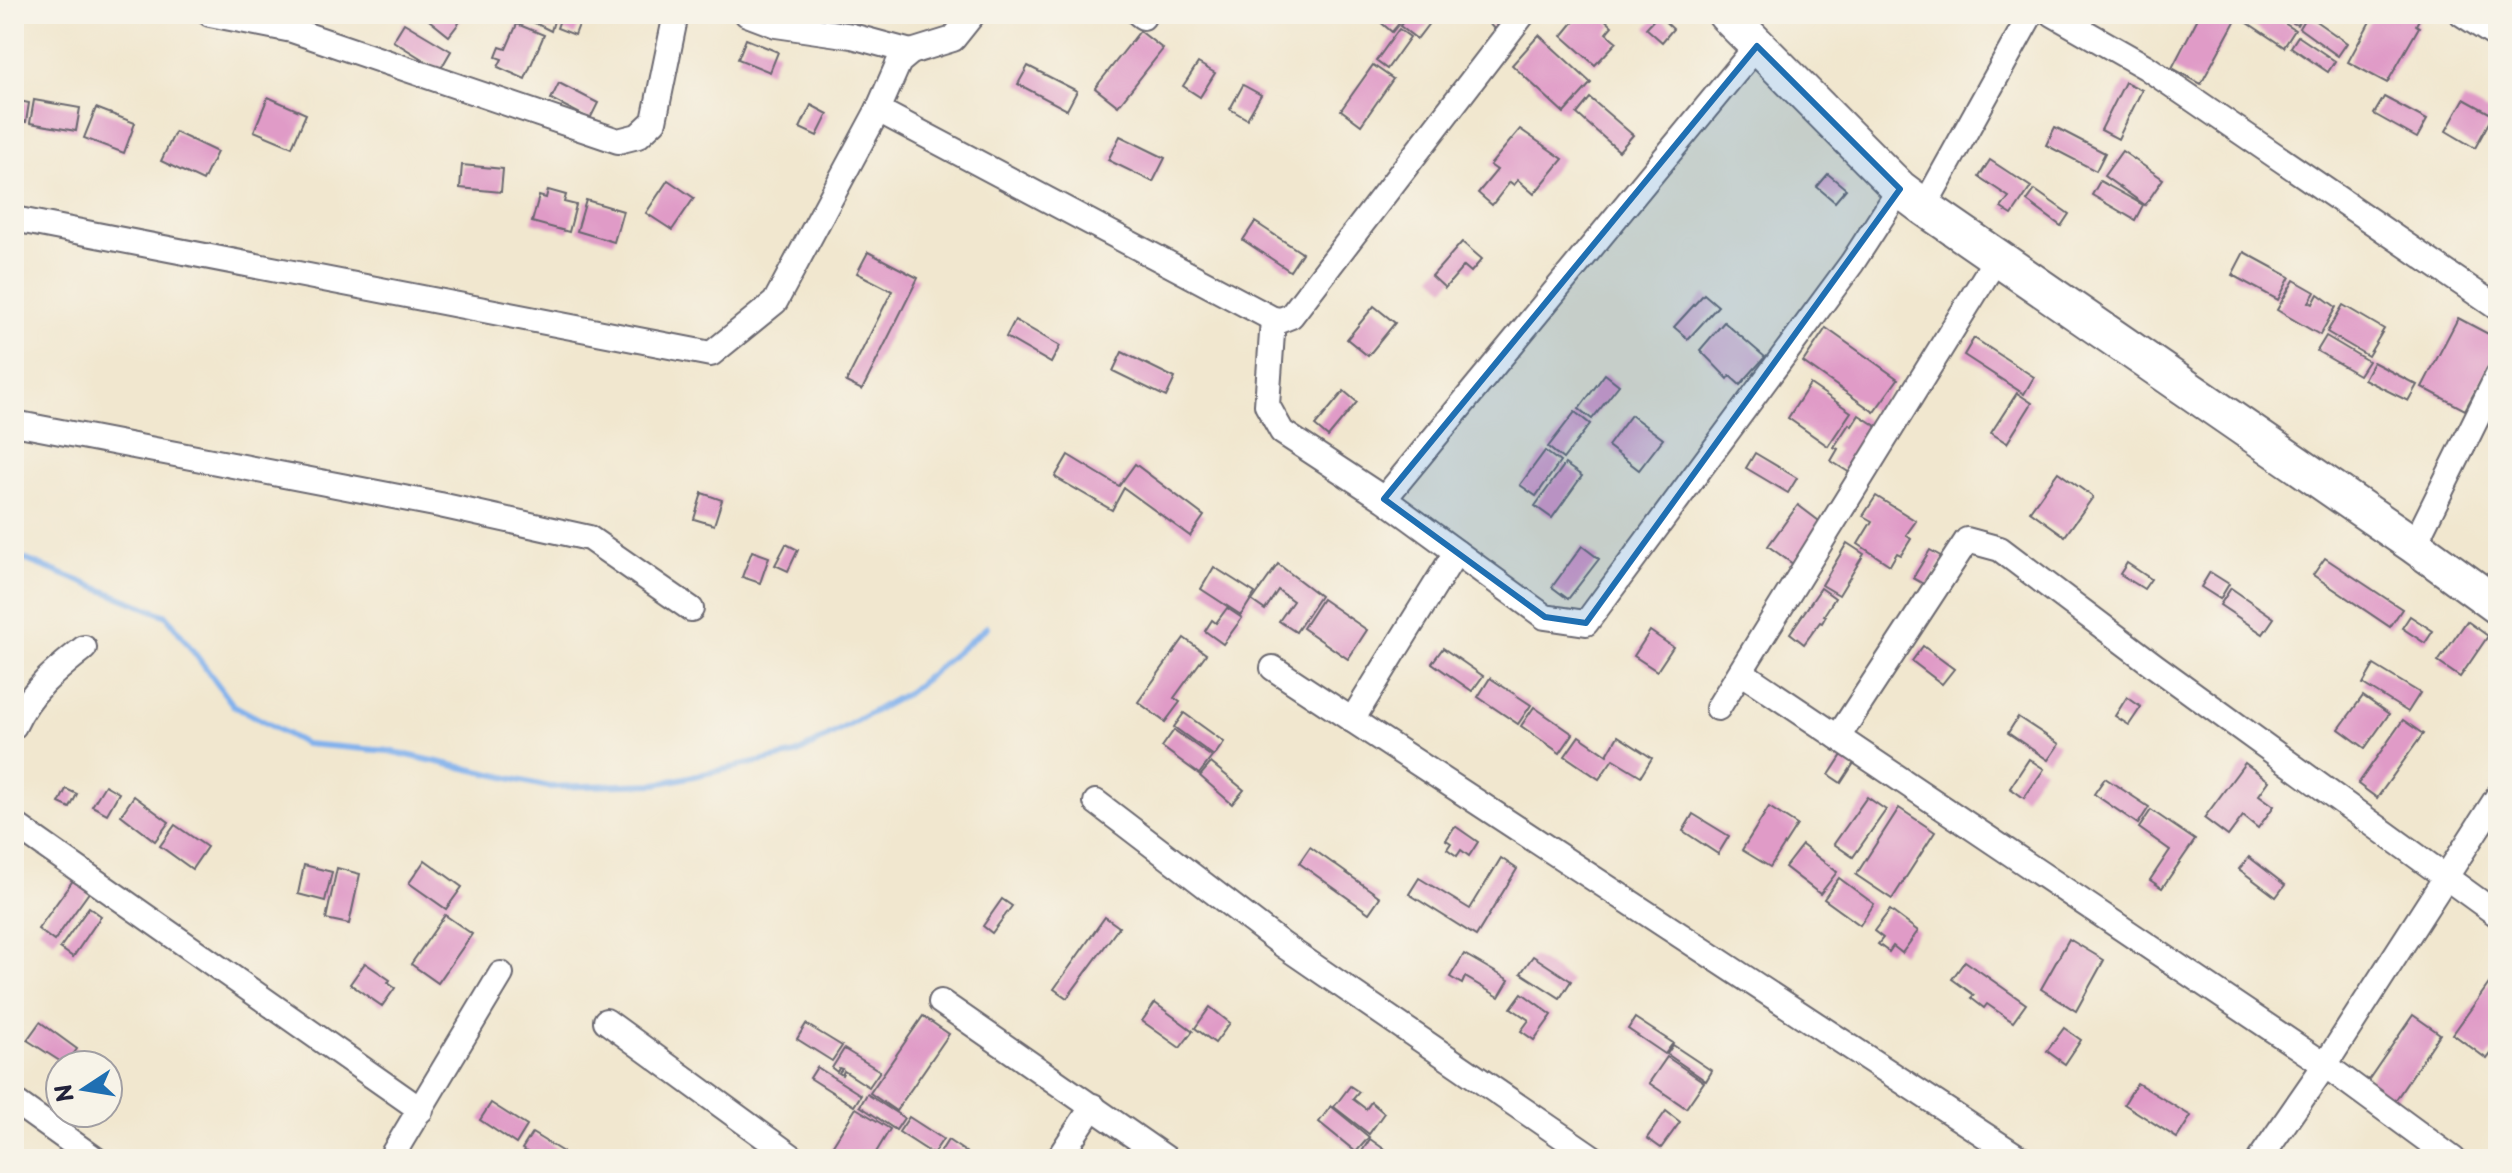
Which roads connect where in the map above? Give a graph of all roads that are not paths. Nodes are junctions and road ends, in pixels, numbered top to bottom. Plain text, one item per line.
1 (210, 14) edge
2 (676, 14) edge
3 (747, 14) edge
4 (973, 14) edge
5 (1523, 14) edge
6 (1726, 14) edge
7 (2031, 14) edge
8 (2053, 14) edge
9 (2462, 14) edge
10 (2498, 37) edge
11 (1757, 46) junction
12 (911, 52) junction
13 (878, 110) junction
14 (1912, 198) junction
15 (14, 219) edge
16 (1996, 259) junction
17 (2498, 308) edge
18 (1273, 319) junction
19 (2498, 375) edge
20 (14, 423) edge
21 (1384, 499) junction
22 (2414, 545) junction
23 (1456, 552) junction
24 (2498, 606) edge
25 (691, 609) dead end
26 (84, 648) dead end
27 (1273, 668) dead end
28 (1741, 672) junction
29 (1718, 708) dead end
30 (1352, 720) junction
31 (14, 726) edge
32 (1838, 737) junction
33 (2498, 796) edge
34 (1096, 802) dead end
35 (14, 824) edge
36 (2446, 878) junction
37 (2498, 915) edge
38 (501, 974) dead end
39 (941, 1002) dead end
40 (606, 1021) dead end
41 (2325, 1065) junction
42 (14, 1101) edge
43 (1093, 1106) junction
44 (421, 1110) junction
45 (95, 1159) edge
46 (390, 1159) edge
47 (795, 1159) edge
48 (1058, 1159) edge
49 (1167, 1159) edge
50 (1595, 1159) edge
51 (2021, 1159) edge
52 (2260, 1159) edge
53 (2453, 1159) edge

1 - 2 street
3 - 12 street
4 - 12 street
5 - 18 street
6 - 11 main road
7 - 14 street
8 - 17 street
9 - 10 street
11 - 14 main road
11 - 21 street
12 - 13 street
13 - 15 street
13 - 18 street
14 - 16 main road
14 - 23 street
16 - 22 main road
16 - 28 street
18 - 21 street
19 - 22 street
20 - 25 street
21 - 23 street
22 - 24 main road
23 - 30 street
26 - 31 street
27 - 30 street
28 - 29 street
28 - 32 street
30 - 51 street
32 - 36 street
32 - 41 street
33 - 36 street
34 - 50 street
35 - 44 street
36 - 37 street
36 - 41 street
38 - 44 street
39 - 43 street
40 - 47 street
41 - 52 street
41 - 53 street
42 - 45 street
43 - 48 street
43 - 49 street
44 - 46 street

